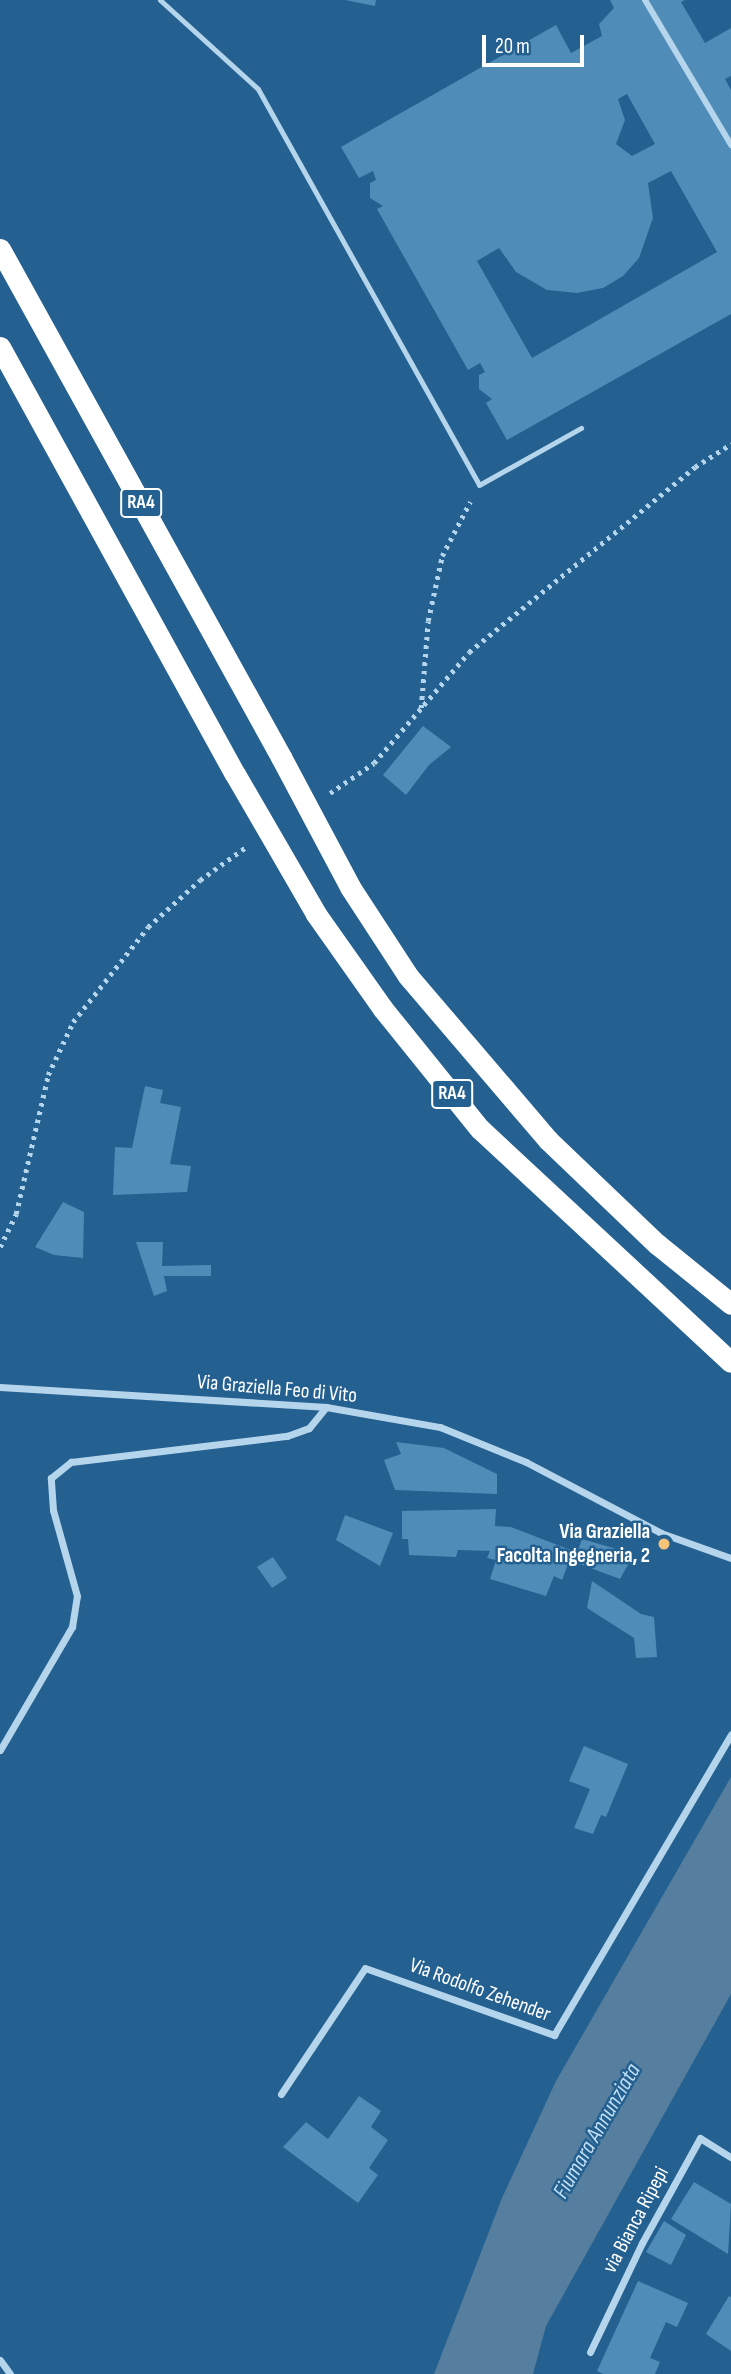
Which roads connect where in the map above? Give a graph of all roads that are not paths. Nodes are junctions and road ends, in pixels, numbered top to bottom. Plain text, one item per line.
1 (160, 0) edge
2 (645, 0) edge
3 (731, 145) edge
4 (0, 249) edge
5 (0, 347) edge
6 (581, 428) dead end
7 (731, 1304) edge
8 (731, 1362) edge
9 (0, 1387) edge
10 (326, 1407) junction
11 (731, 1558) edge
12 (731, 1734) edge
13 (0, 1750) edge
14 (281, 2094) dead end
15 (731, 2157) edge
16 (590, 2352) dead end
17 (0, 2360) edge
18 (10, 2374) edge

1 - 6 lane
2 - 3 street
4 - 7 highway, RA4, bridge
5 - 8 highway, RA4, bridge
9 - 10 street, Via Graziella Feo di Vito
10 - 11 street, Via Graziella Feo di Vito
10 - 13 street
12 - 14 street, Via Rodolfo Zehender
15 - 16 street, via Bianca Ripepi
17 - 18 street

